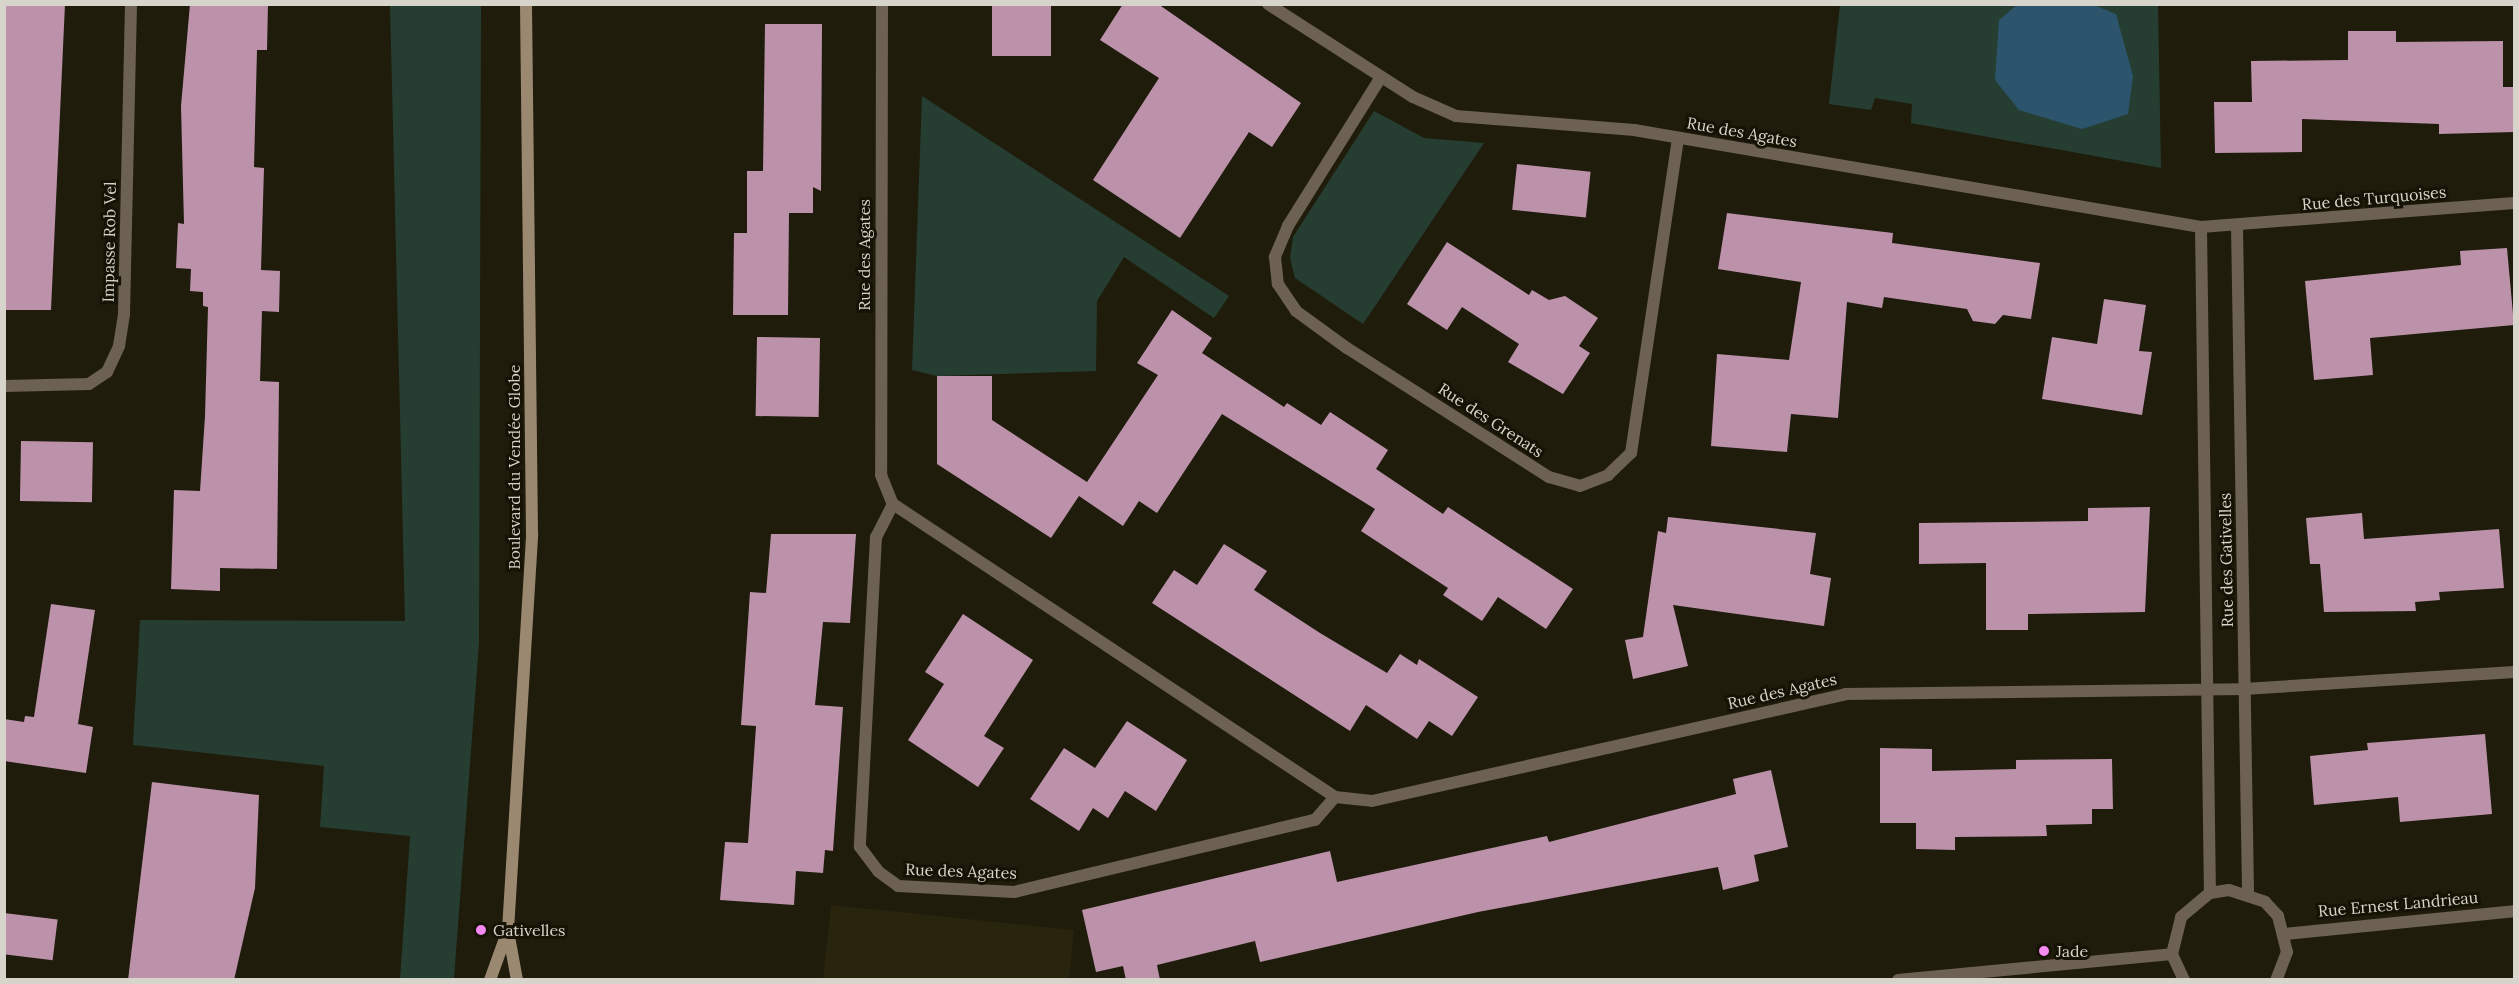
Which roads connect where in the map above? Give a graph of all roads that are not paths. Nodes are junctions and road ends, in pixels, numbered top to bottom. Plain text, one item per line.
1 (130, 4) edge
2 (526, 4) edge
3 (882, 4) edge
4 (1268, 4) edge
5 (1381, 77) junction
6 (1678, 138) junction
7 (2514, 203) edge
8 (2201, 227) junction
9 (2237, 227) junction
10 (4, 386) edge
11 (893, 504) junction
12 (2514, 672) edge
13 (2244, 689) junction
14 (2208, 690) junction
15 (1335, 797) junction
16 (2210, 893) junction
17 (2248, 893) junction
18 (2514, 911) edge
19 (508, 930) junction
20 (2285, 934) junction
21 (2172, 954) junction
22 (490, 980) edge
23 (518, 980) edge
24 (1898, 980) edge
25 (2184, 980) edge
26 (2276, 980) edge

1 - 10 street, Impasse Rob Vel
2 - 19 main road, Boulevard du Vendée Globe
3 - 11 street, Rue des Agates
4 - 5 street, Rue des Agates
5 - 6 street, Rue des Agates
5 - 6 street, Rue des Grenats
6 - 8 street, Rue des Agates
7 - 9 street, Rue des Turquoises
8 - 9 street, Rue des Agates
8 - 14 street, Rue des Gativelles
9 - 13 street, Rue des Gativelles
11 - 15 street, Rue des Agates
11 - 15 street, Rue des Agates
12 - 13 street
13 - 14 street, Rue des Agates
13 - 17 street, Rue des Gativelles
14 - 15 street, Rue des Agates
14 - 16 street, Rue des Gativelles
16 - 17 street
16 - 21 street
17 - 20 street
18 - 20 street, Rue Ernest Landrieau
19 - 22 main road, Boulevard du Vendée Globe
19 - 23 main road, Boulevard du Vendée Globe
20 - 26 street
21 - 24 street
21 - 25 street

